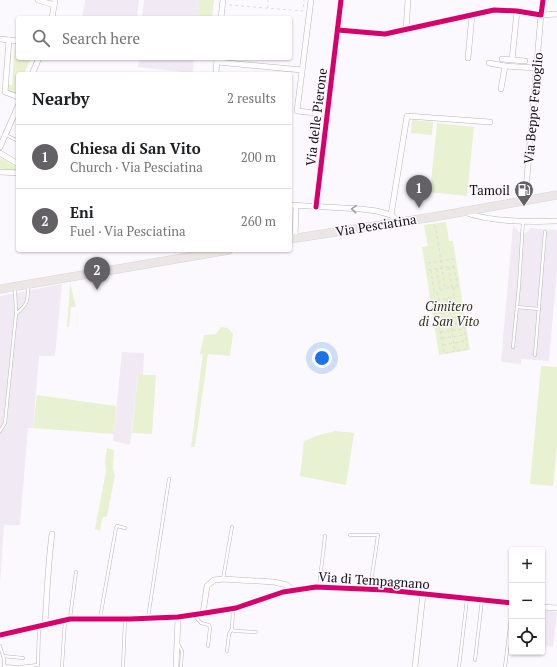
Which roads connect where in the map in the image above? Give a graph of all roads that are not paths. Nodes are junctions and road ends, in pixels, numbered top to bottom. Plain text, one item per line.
1 (38, 0) edge
2 (223, 0) edge
3 (311, 0) edge
4 (341, 0) edge
5 (408, 0) edge
6 (543, 0) edge
7 (54, 3) edge
8 (517, 11) junction
9 (557, 14) edge
10 (472, 15) junction
11 (541, 15) junction
12 (52, 16) edge
13 (221, 16) edge
14 (338, 30) junction
15 (406, 30) junction
16 (0, 39) edge
17 (9, 40) junction
18 (16, 41) edge
19 (468, 58) dead end
20 (502, 59) dead end
21 (38, 60) edge
22 (217, 60) edge
23 (512, 60) junction
24 (525, 61) dead end
25 (489, 63) dead end
26 (505, 66) junction
27 (536, 68) junction
28 (302, 70) junction
29 (33, 72) edge
30 (216, 72) edge
31 (501, 89) dead end
32 (16, 96) edge
33 (16, 110) edge
34 (327, 114) junction
35 (490, 122) dead end
36 (5, 135) junction
37 (16, 140) edge
38 (0, 147) edge
39 (0, 153) edge
40 (16, 163) edge
41 (0, 172) edge
42 (16, 173) edge
43 (557, 195) edge
44 (525, 200) junction
45 (293, 205) edge
46 (316, 207) junction
47 (461, 211) junction
48 (391, 215) junction
49 (398, 221) junction
50 (523, 221) junction
51 (557, 221) edge
52 (545, 232) dead end
53 (292, 239) edge
54 (218, 252) edge
55 (28, 285) junction
56 (15, 287) junction
57 (0, 289) edge
58 (517, 307) junction
59 (539, 309) junction
60 (16, 314) junction
61 (513, 347) dead end
62 (535, 355) dead end
63 (0, 431) edge
64 (170, 479) dead end
65 (232, 526) dead end
66 (125, 528) dead end
67 (52, 534) dead end
68 (350, 535) dead end
69 (325, 536) dead end
70 (76, 572) dead end
71 (224, 579) junction
72 (319, 587) junction
73 (370, 589) junction
74 (293, 590) junction
75 (423, 594) junction
76 (467, 598) junction
77 (482, 600) junction
78 (509, 603) edge
79 (545, 606) edge
80 (233, 608) junction
81 (557, 608) edge
82 (203, 613) junction
83 (193, 615) junction
84 (178, 617) junction
85 (148, 618) junction
86 (67, 619) junction
87 (100, 619) junction
88 (125, 619) junction
89 (511, 619) edge
90 (42, 625) junction
91 (232, 629) junction
92 (256, 632) dead end
93 (0, 635) edge
94 (178, 643) junction
95 (0, 646) edge
96 (208, 646) dead end
97 (227, 651) dead end
98 (3, 656) junction
99 (23, 658) dead end
100 (475, 660) dead end
101 (62, 666) edge
102 (4, 667) edge
103 (16, 667) edge
104 (20, 667) edge
105 (123, 667) edge
106 (176, 667) edge
107 (181, 667) edge
108 (415, 667) edge
109 (459, 667) edge
110 (505, 667) edge

1 - 7 street
2 - 13 street
3 - 28 street
4 - 14 street, Via delle Pierone
5 - 15 street
6 - 11 street
7 - 12 street
8 - 10 street
8 - 11 street
8 - 23 street
9 - 11 street
10 - 15 street
10 - 19 street
11 - 27 street, Via Beppe Fenoglio
14 - 15 street
14 - 34 street, Via delle Pierone
16 - 17 street
17 - 18 street
17 - 32 street
20 - 23 street
21 - 29 street
22 - 28 street
22 - 30 street
23 - 24 street
25 - 26 street
26 - 27 street
26 - 31 street
27 - 44 street, Via Beppe Fenoglio
28 - 34 street
33 - 36 street
34 - 46 street, Via delle Pierone
35 - 48 street
36 - 37 lane
36 - 38 street
39 - 40 street
41 - 42 street
43 - 44 main road, Via Pesciatina
44 - 47 main road, Via Pesciatina
45 - 46 street
45 - 53 street
48 -> 46 street
47 - 49 main road, Via Pesciatina
47 - 50 street, Via Pesciatina
48 - 49 street
49 - 53 main road, Via Pesciatina
50 - 51 street, Via Pesciatina
50 - 58 lane
52 - 59 lane
54 - 55 main road
55 - 56 main road
55 - 60 lane
56 - 57 main road
56 - 60 lane
58 - 59 lane
58 - 61 lane
59 - 62 lane
60 - 63 lane
64 - 85 lane
65 - 71 lane
66 - 87 lane
67 - 90 street
68 - 73 lane
69 - 72 lane
70 - 86 lane
71 - 74 street
71 - 82 street
72 - 73 street, Via di Tempagnano
72 - 74 street, Via di Tempagnano
73 - 75 street, Via di Tempagnano
74 - 80 street, Via di Tempagnano
75 - 76 street, Via di Tempagnano
75 - 108 street
76 - 77 street, Via di Tempagnano
76 - 109 lane
77 - 78 street, Via di Tempagnano
77 - 100 lane
79 - 81 street
80 - 82 street, Via di Tempagnano
80 - 91 lane
82 - 83 street, Via di Tempagnano
83 - 84 street, Via di Tempagnano
83 - 96 lane
84 - 85 street, Via di Tempagnano
84 - 94 street
85 - 88 street, Via di Tempagnano
86 - 87 street, Via di Tempagnano
86 - 90 street, Via di Tempagnano
86 - 101 lane
87 - 88 street, Via di Tempagnano
88 - 105 lane
89 - 110 lane
90 - 93 street, Via di Tempagnano
90 - 104 lane
91 - 92 lane
91 - 97 lane
94 - 106 street
94 - 107 lane
95 - 98 lane
98 - 99 lane
98 - 102 lane
102 - 103 lane

